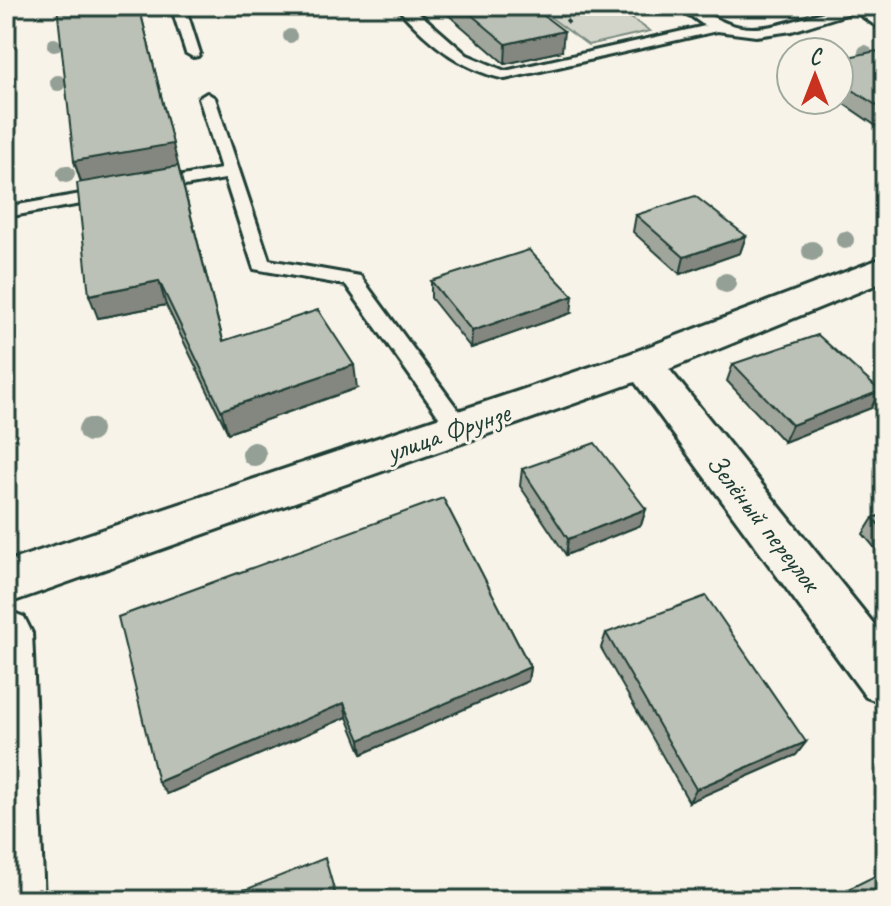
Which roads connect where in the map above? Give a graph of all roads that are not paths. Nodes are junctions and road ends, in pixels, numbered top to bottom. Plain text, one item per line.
1 (178, 6) edge
2 (403, 6) edge
3 (684, 6) edge
4 (861, 7) edge
5 (885, 21) edge
6 (718, 27) junction
7 (193, 53) dead end
8 (207, 98) dead end
9 (231, 173) junction
10 (6, 212) edge
11 (885, 268) edge
12 (643, 364) junction
13 (459, 428) junction
14 (6, 583) edge
15 (6, 633) edge
16 (885, 679) edge
17 (12, 900) edge

1 - 7 lane
2 - 6 lane
3 - 6 lane
4 - 5 street
4 - 6 lane
8 - 9 lane
9 - 10 lane
9 - 13 lane
11 - 12 street, улица Фрунзе
12 - 13 street, улица Фрунзе
12 - 16 street, Зелёный переулок
13 - 14 street, улица Фрунзе
15 - 17 street

